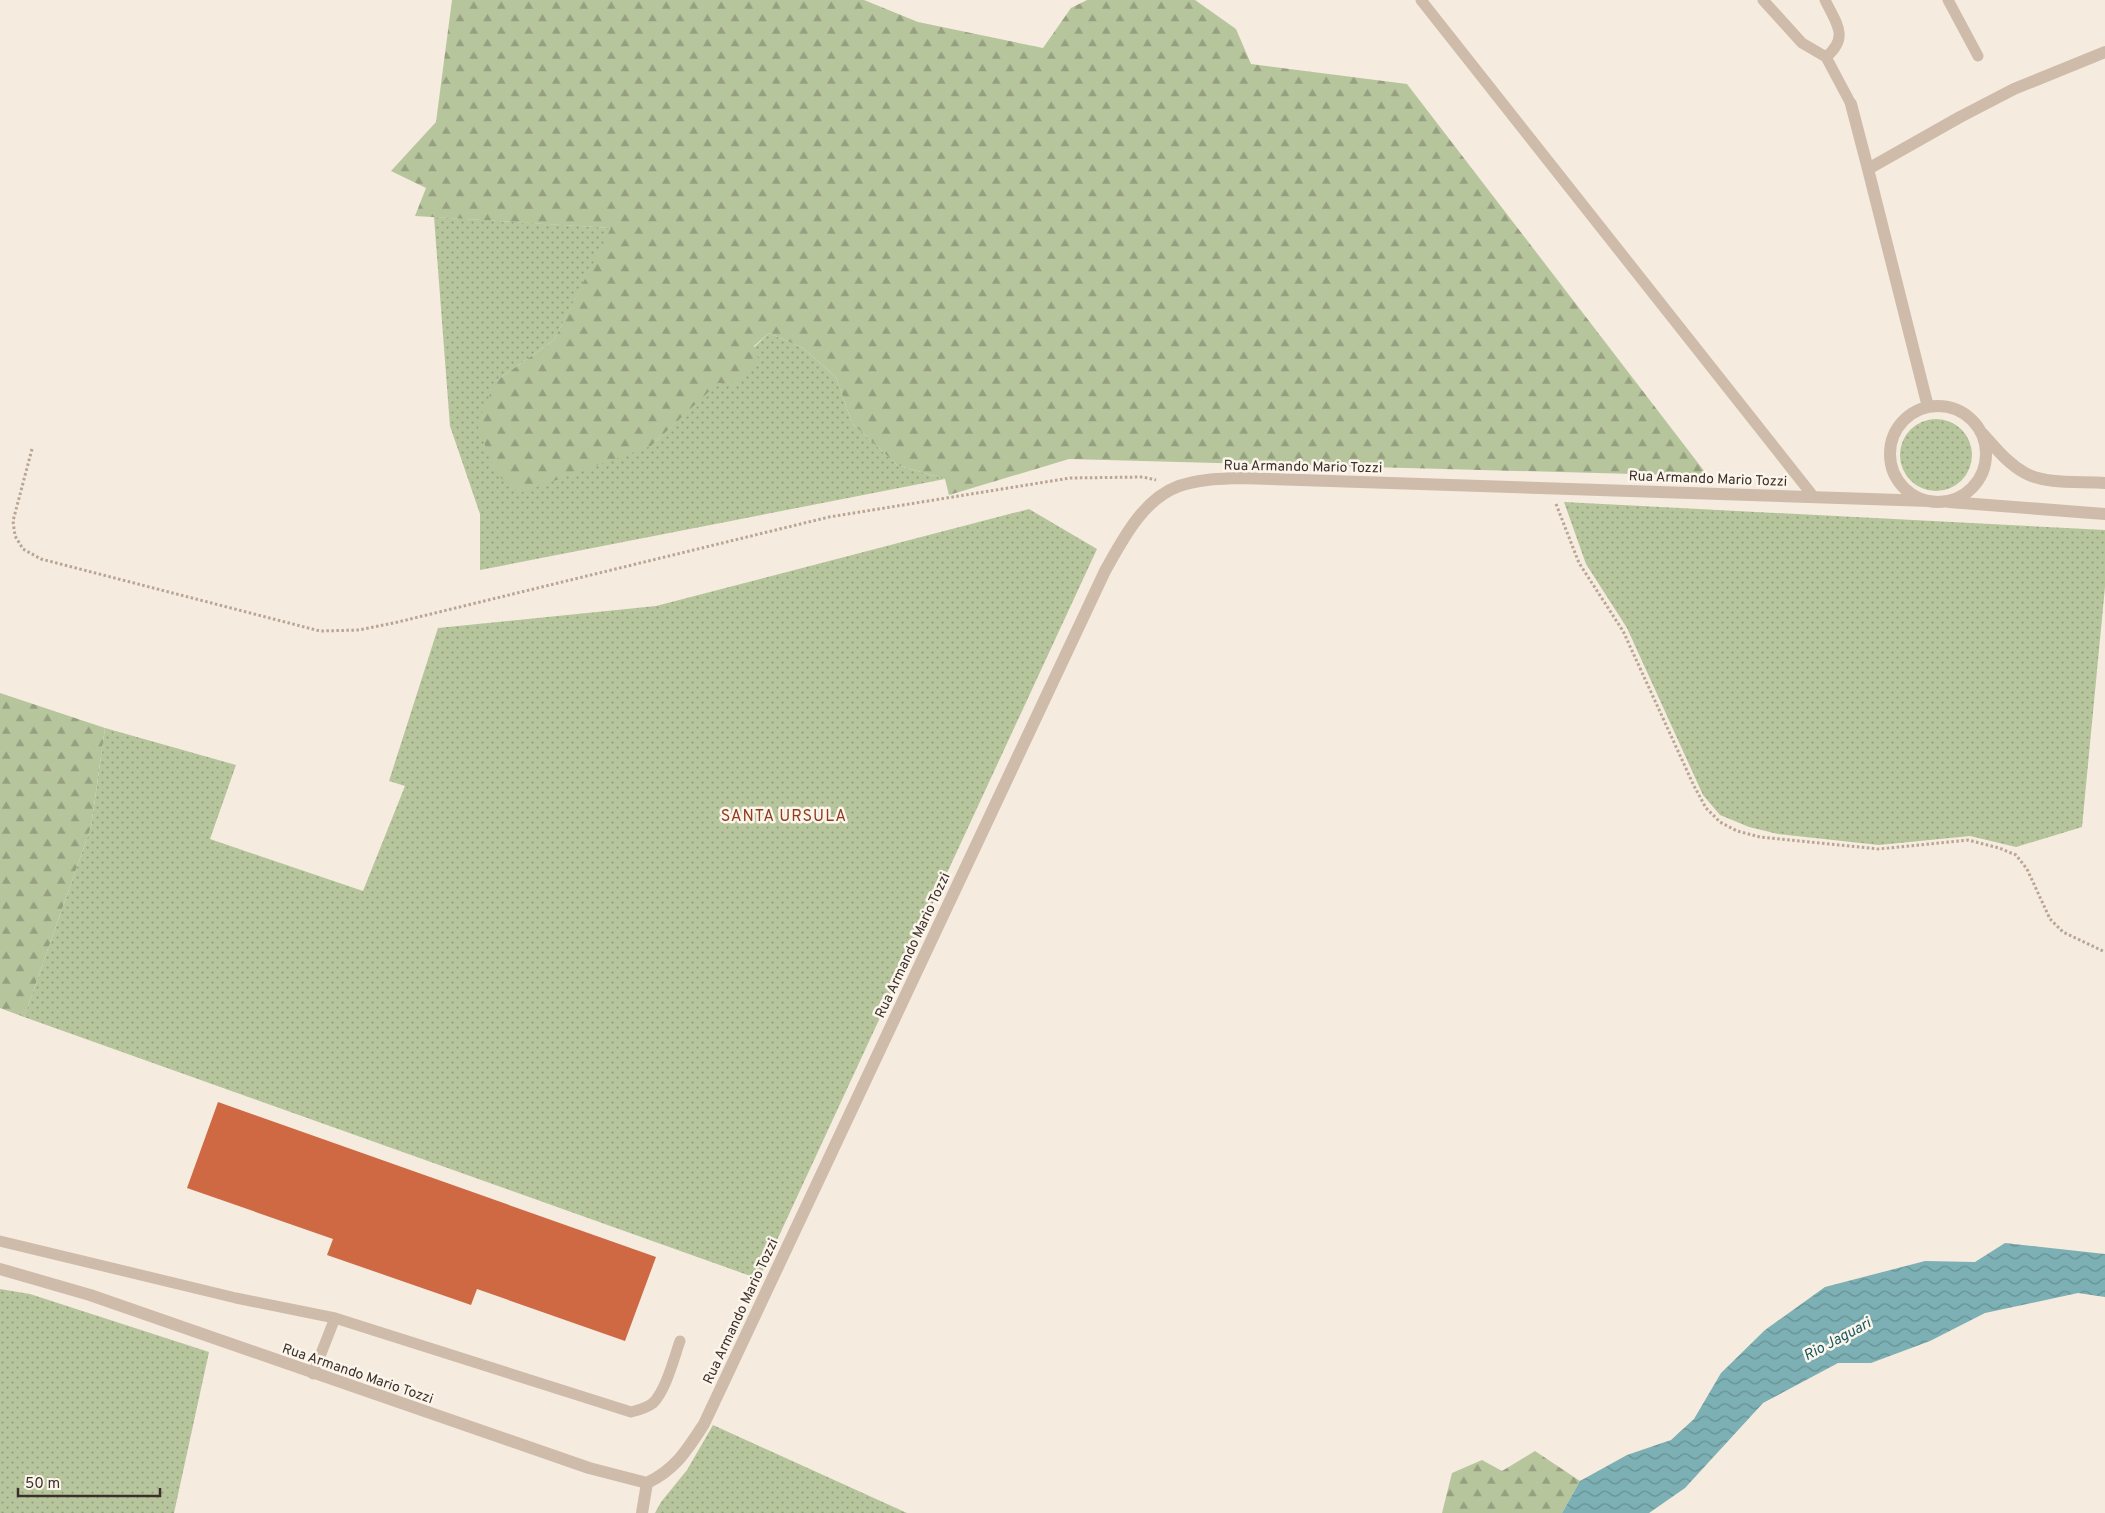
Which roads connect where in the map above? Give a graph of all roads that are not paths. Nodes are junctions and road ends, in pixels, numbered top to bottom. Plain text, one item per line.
1 (1421, 0) edge
2 (1763, 0) edge
3 (1825, 0) edge
4 (1948, 0) edge
5 (2105, 52) edge
6 (1826, 56) junction
7 (1978, 56) dead end
8 (1851, 104) joint
9 (1868, 169) junction
10 (1928, 407) junction
11 (1974, 422) junction
12 (2105, 483) edge
13 (1813, 496) junction
14 (1934, 501) junction
15 (2105, 514) edge
16 (0, 1241) edge
17 (0, 1270) edge
18 (335, 1318) junction
19 (680, 1341) dead end
20 (313, 1374) junction
21 (646, 1483) junction
22 (642, 1513) edge

1 - 13 lane
2 - 6 lane
3 - 6 lane
4 - 7 lane
5 - 9 street
6 - 8 lane
8 - 9 street
9 - 10 street
10 - 11 street
10 - 14 street
11 - 12 street
11 - 14 street
13 - 14 street, Rua Armando Mario Tozzi
13 - 21 street, Rua Armando Mario Tozzi
14 - 15 street, Rua Armando Mario Tozzi
16 - 18 lane
17 - 20 street, Rua Armando Mario Tozzi
18 - 19 lane
18 - 20 lane
20 - 21 street, Rua Armando Mario Tozzi
21 - 22 street

